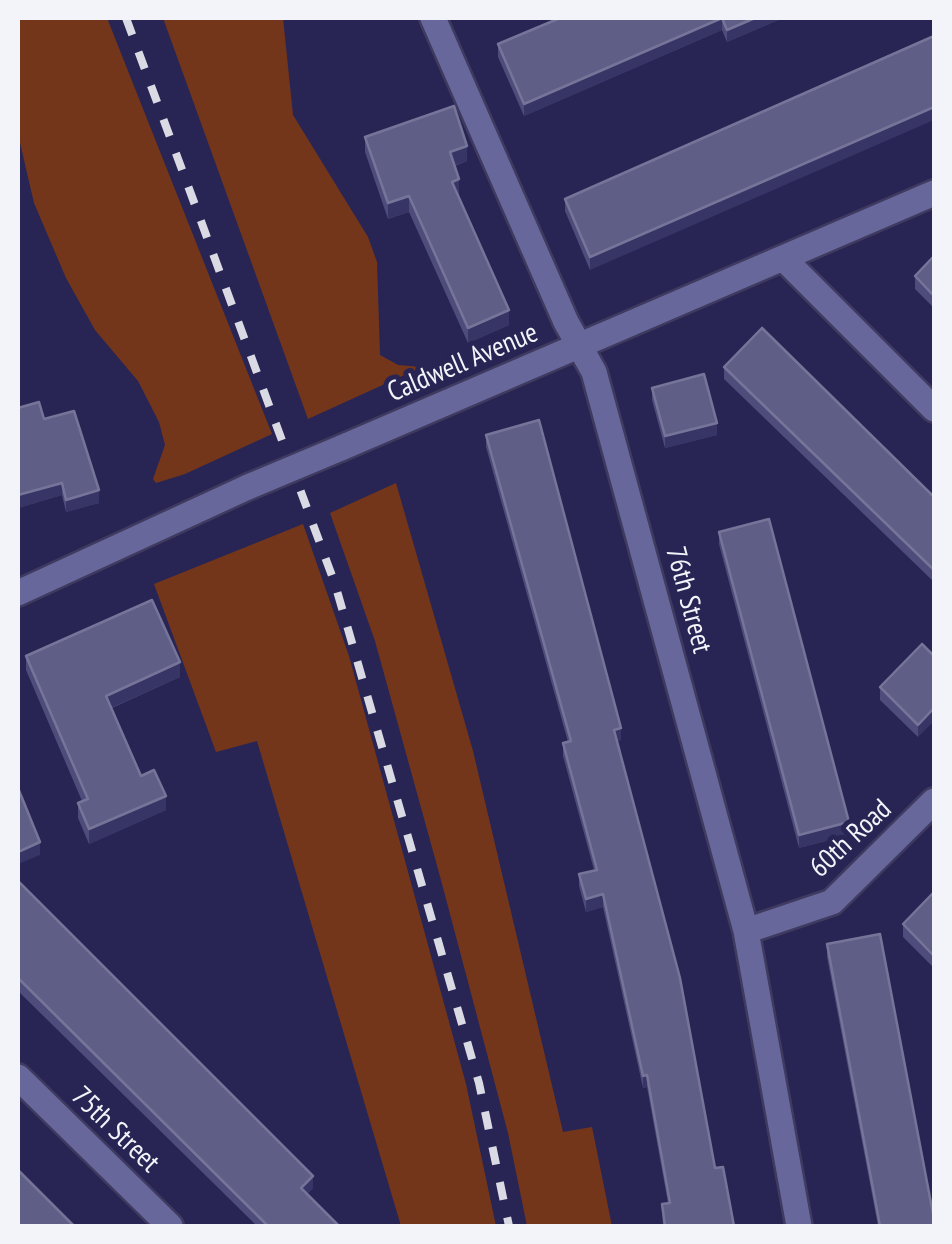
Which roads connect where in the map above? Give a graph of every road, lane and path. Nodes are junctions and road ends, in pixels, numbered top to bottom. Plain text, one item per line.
1 (433, 18) edge
2 (934, 193) edge
3 (784, 259) junction
4 (580, 346) junction
5 (934, 409) edge
6 (18, 592) edge
7 (934, 801) edge
8 (746, 931) junction
9 (18, 1077) edge
10 (170, 1226) edge
11 (799, 1226) edge

1 - 4 street, 76th Street
2 - 3 street, Caldwell Avenue
3 - 4 street, Caldwell Avenue
3 - 5 street
4 - 6 street, Caldwell Avenue, bridge
4 - 8 street, 76th Street
7 - 8 street, 60th Road
8 - 11 street, 76th Street
9 - 10 street, 75th Street

